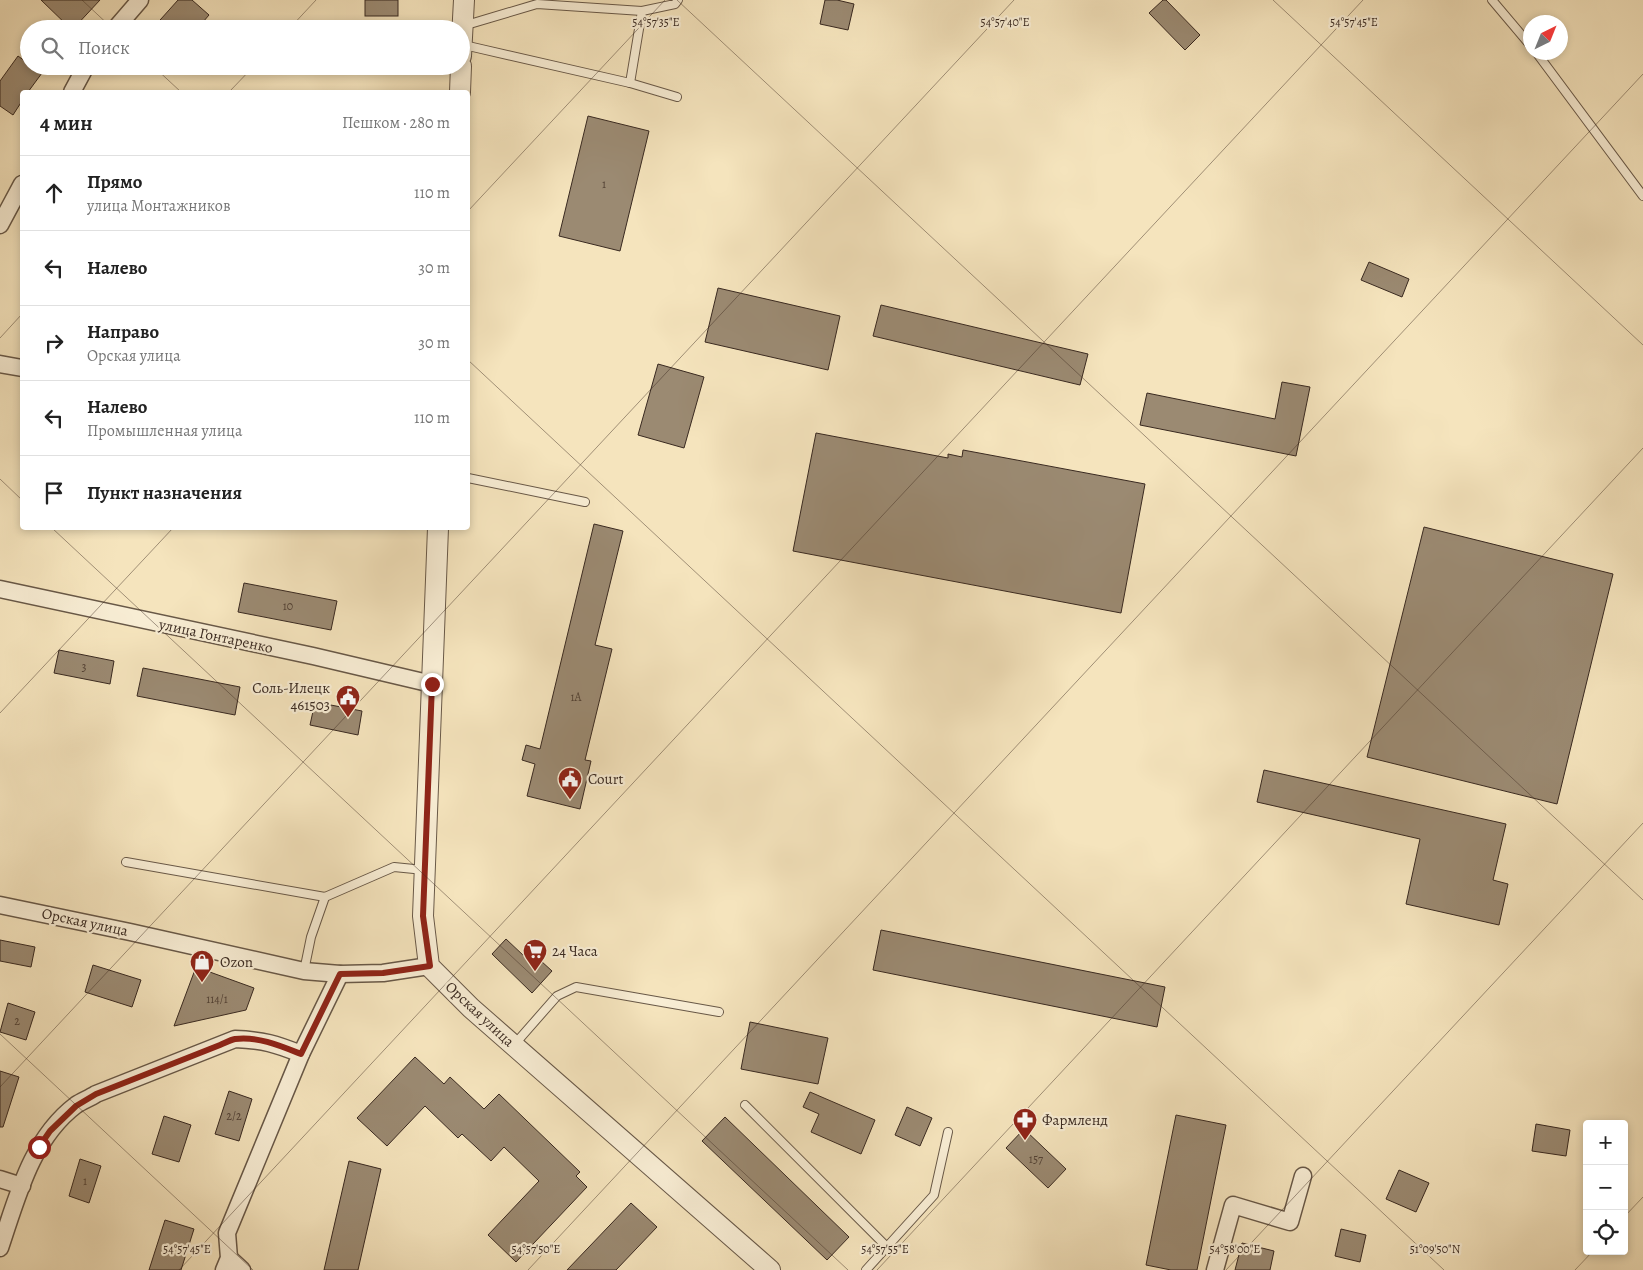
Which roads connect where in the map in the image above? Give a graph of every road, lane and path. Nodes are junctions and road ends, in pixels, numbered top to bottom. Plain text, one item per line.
1 (140, 0) edge
2 (464, 0) edge
3 (678, 0) edge
4 (1492, 0) edge
5 (642, 11) junction
6 (123, 20) edge
7 (463, 20) edge
8 (470, 33) edge
9 (1523, 37) edge
10 (470, 38) edge
11 (1542, 60) edge
12 (81, 75) edge
13 (461, 75) edge
14 (630, 83) junction
15 (73, 90) edge
16 (460, 90) edge
17 (677, 97) dead end
18 (20, 188) edge
19 (1643, 196) edge
20 (0, 224) edge
21 (0, 364) edge
22 (20, 368) edge
23 (470, 478) edge
24 (586, 502) dead end
25 (438, 530) edge
26 (0, 589) edge
27 (432, 684) junction
28 (126, 862) dead end
29 (424, 870) junction
30 (325, 896) junction
31 (0, 905) edge
32 (430, 966) junction
33 (304, 971) junction
34 (340, 974) junction
35 (719, 1012) dead end
36 (514, 1045) junction
37 (301, 1054) junction
38 (745, 1104) dead end
39 (948, 1132) dead end
40 (1303, 1176) dead end
41 (0, 1178) edge
42 (22, 1186) junction
43 (887, 1247) junction
44 (0, 1248) edge
45 (227, 1258) edge
46 (242, 1270) edge
47 (770, 1270) edge
48 (866, 1270) edge
49 (1215, 1270) edge

1 - 6 street
2 - 7 street
3 - 5 lane
4 - 9 lane
5 - 8 lane
5 - 14 lane
10 - 14 lane
11 - 19 lane
12 - 15 street
13 - 16 street
14 - 17 lane
18 - 20 street
21 - 22 street
23 - 24 lane
25 - 27 street
26 - 27 street, улица Гонтаренко
27 - 29 street
28 - 30 lane
29 - 30 lane
29 - 32 street
30 - 33 lane
31 - 33 street, Орская улица
32 - 34 street, Орская улица
32 - 36 street, Орская улица
33 - 34 street, Орская улица
34 - 37 street
35 - 36 lane
36 - 47 street, Орская улица
37 - 42 street
37 - 45 street
38 - 43 lane
39 - 43 lane
40 - 49 street
41 - 42 street
42 - 44 street
43 - 48 lane
45 - 46 street

